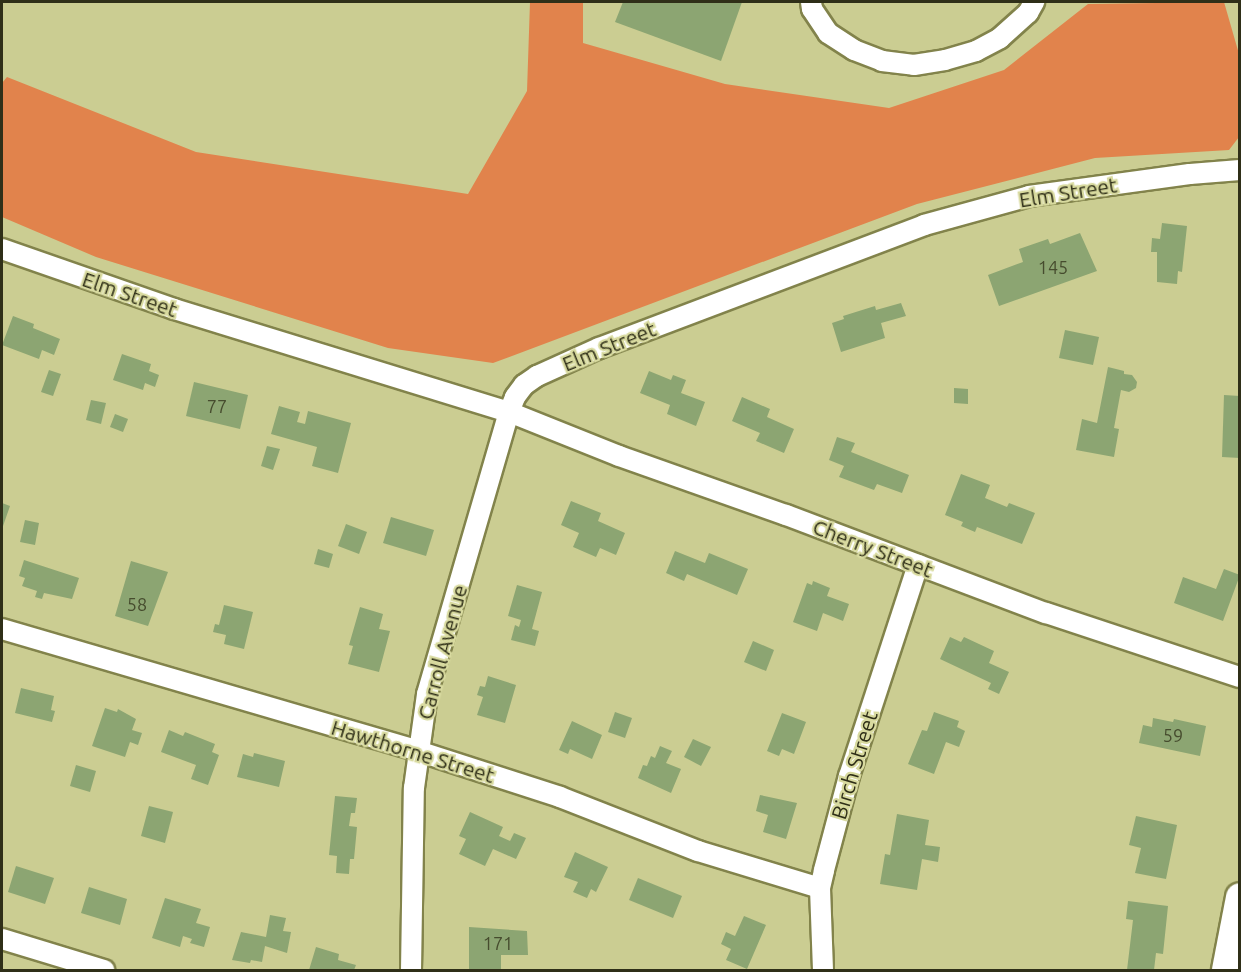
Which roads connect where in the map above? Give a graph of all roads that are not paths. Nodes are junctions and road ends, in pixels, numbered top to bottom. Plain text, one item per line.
1 (811, 2) edge
2 (1034, 2) edge
3 (1239, 170) edge
4 (2, 249) edge
5 (509, 412) junction
6 (918, 565) junction
7 (2, 628) edge
8 (1239, 677) edge
9 (418, 751) junction
10 (820, 888) junction
11 (1239, 897) edge
12 (2, 939) edge
13 (104, 970) edge
14 (411, 970) edge
15 (823, 970) edge
16 (1226, 970) edge

1 - 2 street
3 - 5 street, Elm Street
4 - 5 street, Elm Street
5 - 6 street, Cherry Street
5 - 9 street, Carroll Avenue
6 - 8 street, Cherry Street
6 - 10 street, Birch Street
7 - 9 street, Hawthorne Street
9 - 10 street, Hawthorne Street
9 - 14 street, Carroll Avenue
10 - 15 street, Birch Street
11 - 16 main road
12 - 13 street

